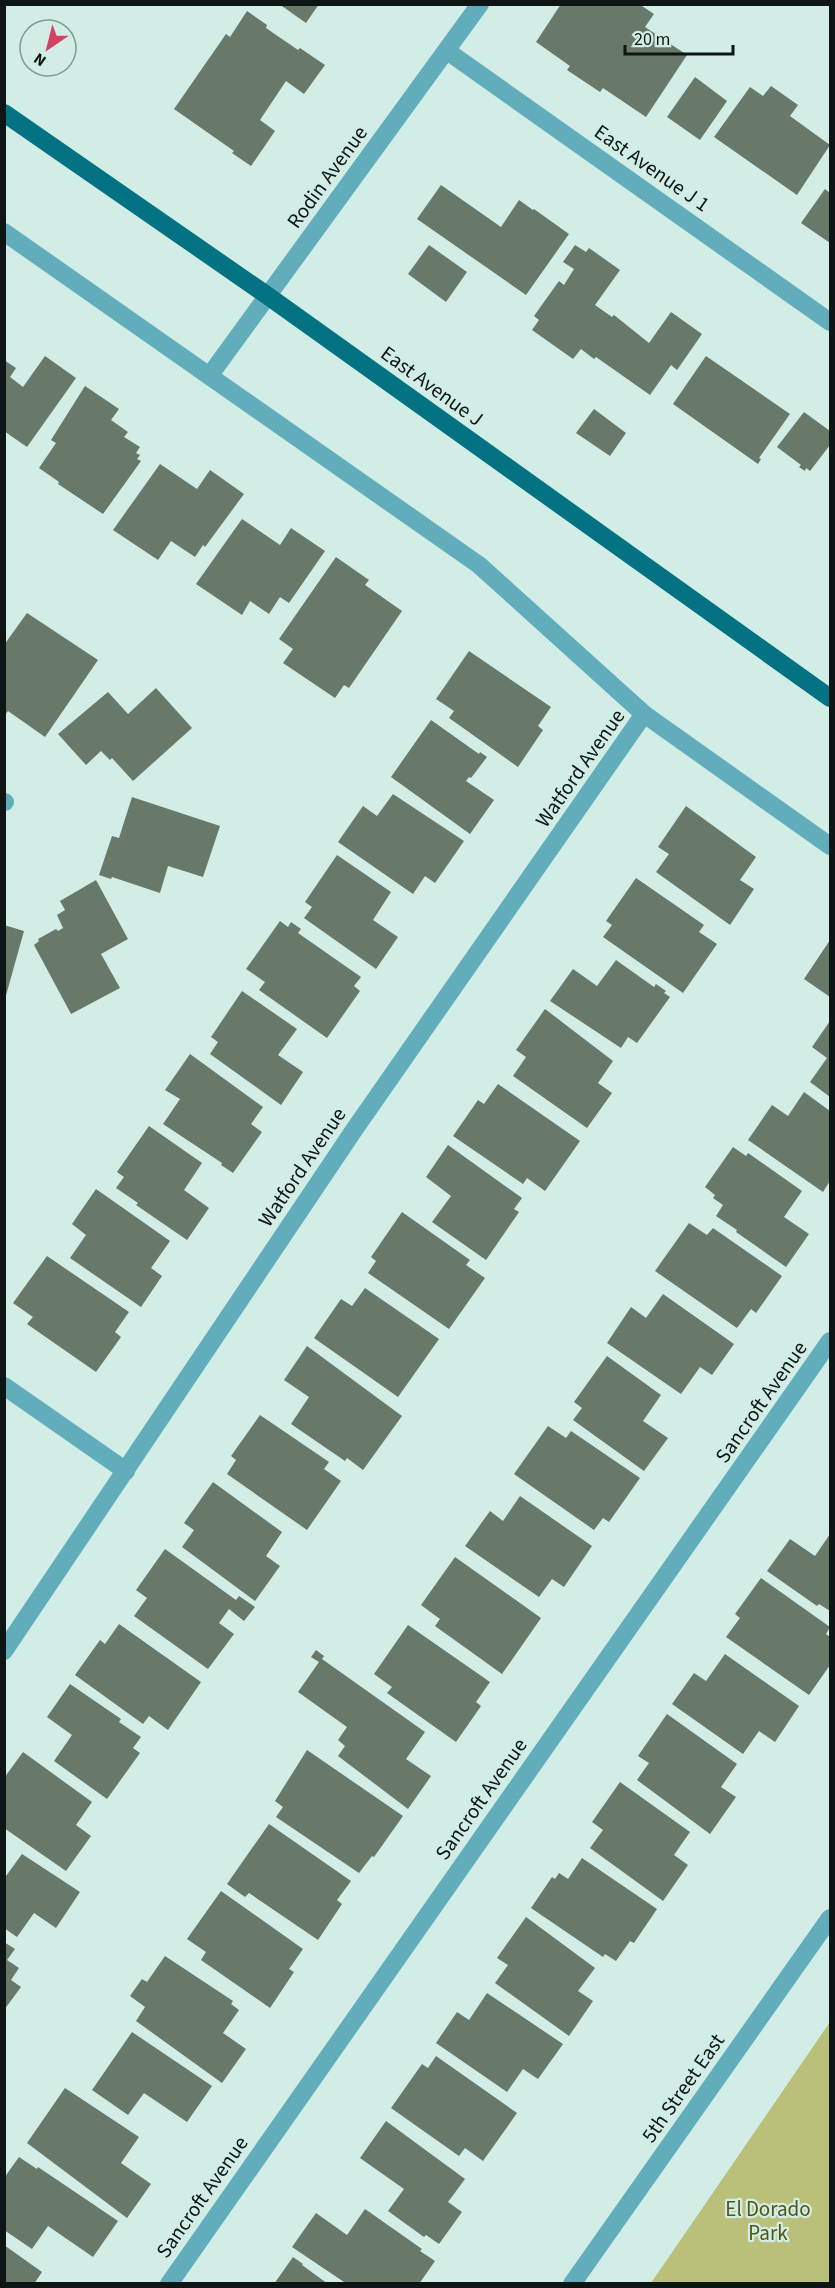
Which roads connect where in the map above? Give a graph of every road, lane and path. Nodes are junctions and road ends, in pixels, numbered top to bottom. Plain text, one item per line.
1 (480, 4) edge
2 (447, 51) junction
3 (4, 113) edge
4 (4, 232) edge
5 (268, 296) junction
6 (831, 322) edge
7 (210, 375) junction
8 (831, 698) edge
9 (644, 714) junction
10 (831, 846) edge
11 (831, 1341) edge
12 (4, 1386) edge
13 (126, 1471) junction
14 (4, 1651) edge
15 (831, 1918) edge
16 (169, 2283) edge
17 (572, 2283) edge

1 - 2 street, Rodin Avenue
2 - 5 street, Rodin Avenue
2 - 6 street, East Avenue J 1
3 - 5 main road, East Avenue J
4 - 7 street
5 - 7 street, Rodin Avenue
5 - 8 main road, East Avenue J
7 - 9 street
9 - 10 street
9 - 13 street, Watford Avenue
11 - 16 street, Sancroft Avenue
12 - 13 street
13 - 14 street, Watford Avenue
15 - 17 street, 5th Street East

